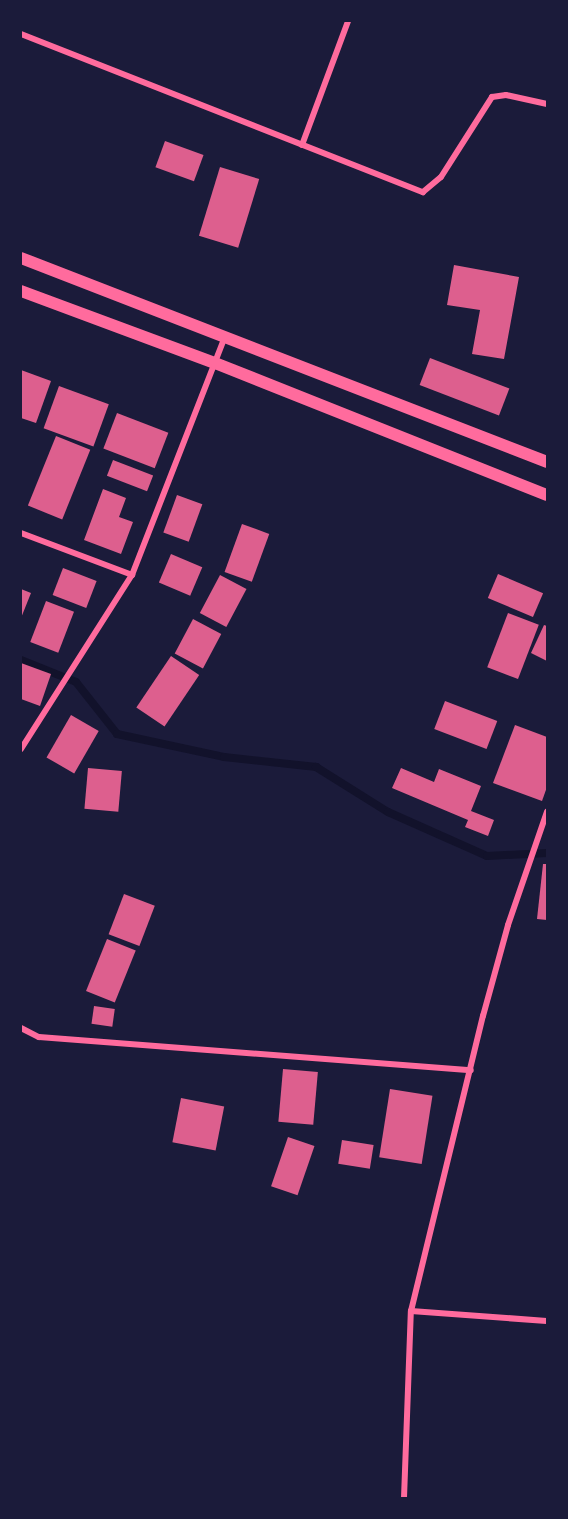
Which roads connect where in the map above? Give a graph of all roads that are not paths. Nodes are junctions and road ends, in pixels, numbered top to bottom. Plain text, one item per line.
1 (348, 21) edge
2 (21, 34) edge
3 (547, 104) edge
4 (302, 145) junction
5 (21, 258) edge
6 (21, 291) edge
7 (225, 336) junction
8 (215, 363) junction
9 (547, 462) edge
10 (547, 495) edge
11 (21, 533) edge
12 (132, 574) junction
13 (21, 750) edge
14 (547, 812) edge
15 (21, 1028) edge
16 (471, 1070) junction
17 (411, 1311) junction
18 (547, 1321) edge
19 (404, 1498) edge

1 - 4 street
2 - 4 street
3 - 4 street
5 - 7 main road
6 - 8 main road
7 - 8 street
7 - 9 main road
8 - 10 main road
8 - 12 street
11 - 12 street
12 - 13 street
14 - 16 street
15 - 16 street
16 - 17 street
17 - 18 street
17 - 19 street

